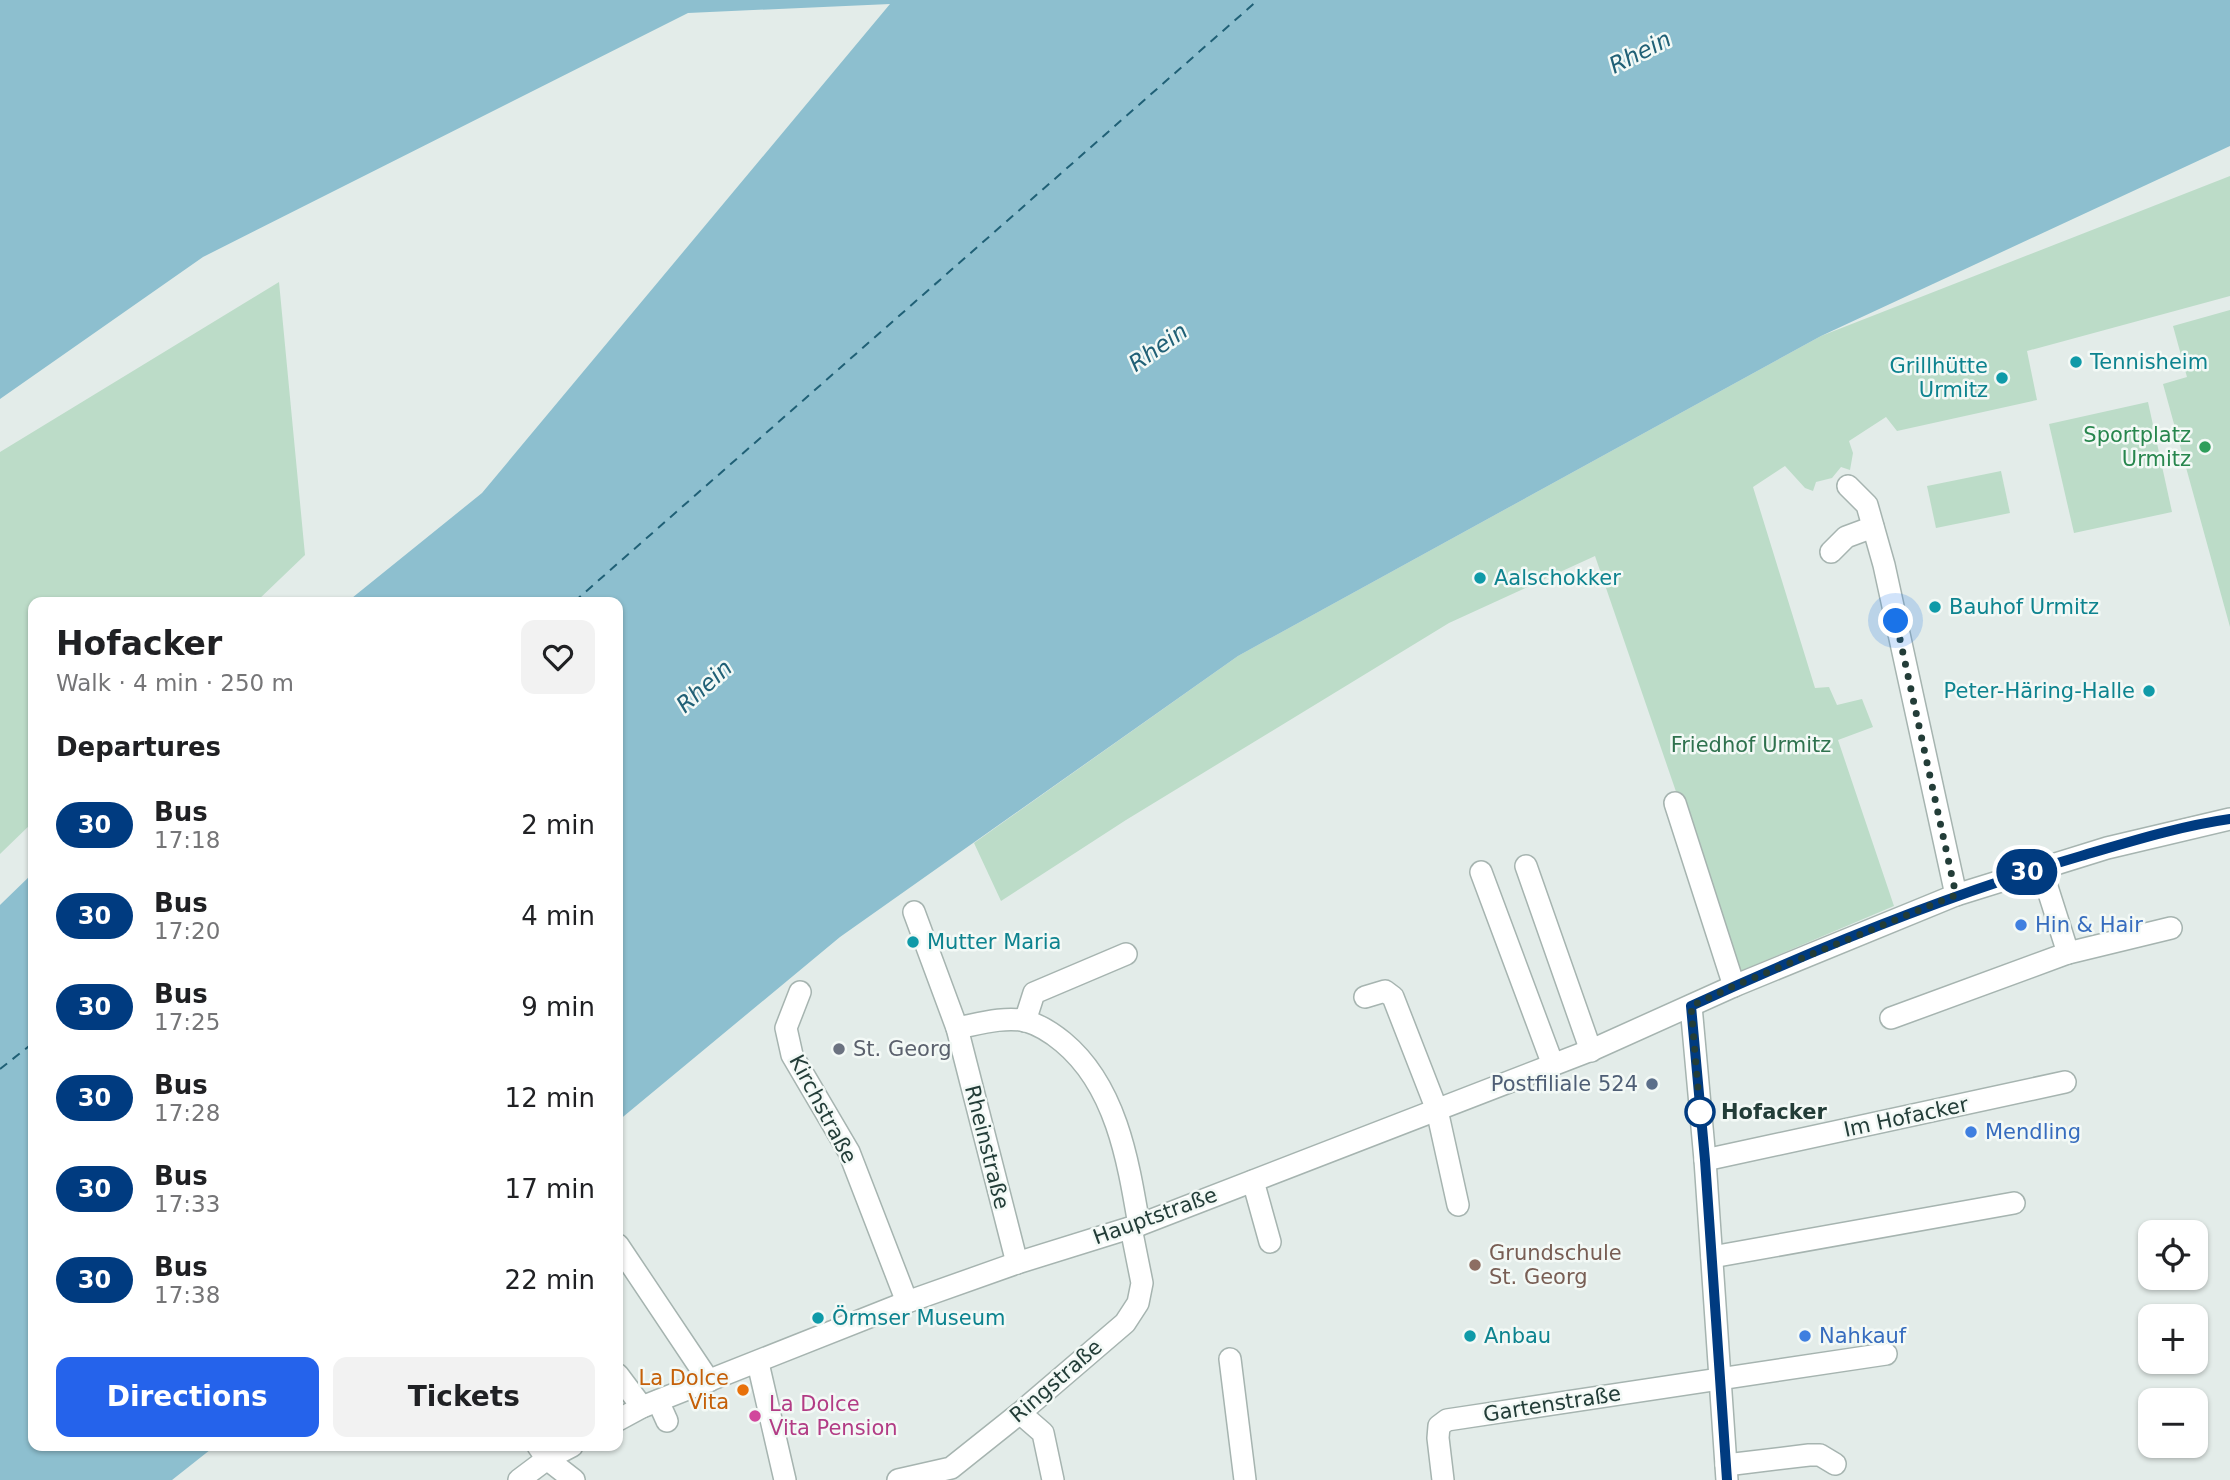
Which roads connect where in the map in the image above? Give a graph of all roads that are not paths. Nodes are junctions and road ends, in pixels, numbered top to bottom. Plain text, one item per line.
1 (1848, 486) dead end
2 (1873, 527) junction
3 (1831, 552) dead end
4 (1675, 803) dead end
5 (2230, 819) edge
6 (1526, 866) dead end
7 (2040, 868) junction
8 (1481, 872) dead end
9 (1956, 895) junction
10 (914, 912) dead end
11 (2171, 928) dead end
12 (2068, 953) junction
13 (1126, 954) dead end
14 (1734, 986) junction
15 (800, 992) dead end
16 (1365, 997) dead end
17 (1691, 1006) junction
18 (1891, 1018) dead end
19 (1025, 1021) junction
20 (957, 1028) junction
21 (1591, 1051) junction
22 (1553, 1065) junction
23 (2065, 1082) dead end
24 (1437, 1110) junction
25 (1705, 1160) junction
26 (1253, 1181) junction
27 (2014, 1203) dead end
28 (1458, 1205) dead end
29 (1135, 1226) junction
30 (1270, 1242) dead end
31 (623, 1252) edge
32 (1712, 1257) junction
33 (1017, 1263) junction
34 (907, 1302) junction
35 (1886, 1353) dead end
36 (1230, 1359) dead end
37 (758, 1363) junction
38 (1720, 1378) junction
39 (623, 1380) edge
40 (709, 1381) junction
41 (656, 1410) junction
42 (1020, 1413) junction
43 (623, 1419) edge
44 (543, 1452) edge
45 (1835, 1464) dead end
46 (1726, 1473) edge
47 (519, 1480) edge
48 (574, 1480) edge
49 (785, 1480) edge
50 (898, 1480) edge
51 (1053, 1480) edge
52 (1245, 1480) edge
53 (1443, 1480) edge

1 - 2 street
2 - 3 street
2 - 9 street
4 - 14 street
5 - 7 street, Hauptstraße
6 - 21 street
7 - 9 street, Hauptstraße
7 - 12 street
8 - 22 street
9 - 14 street, Hauptstraße
10 - 20 street, Rheinstraße
11 - 12 street
12 - 18 street
13 - 19 street
14 - 17 street, Hauptstraße
15 - 34 street, Kirchstraße
16 - 24 street
17 - 21 street, Hauptstraße
17 - 25 street
19 - 20 street
19 - 29 street, Ringstraße
20 - 33 street, Rheinstraße
21 - 22 street, Hauptstraße
22 - 24 street, Hauptstraße
23 - 25 street, Im Hofacker
24 - 26 street, Hauptstraße
24 - 28 street
25 - 32 street
26 - 29 street, Hauptstraße
26 - 30 street
27 - 32 street
29 - 33 street, Hauptstraße
29 - 42 street, Ringstraße
31 - 40 street
32 - 38 street
33 - 34 street, Hauptstraße
34 - 37 street, Hauptstraße
35 - 38 street
36 - 52 street
37 - 40 street, Hauptstraße
37 - 49 street
38 - 46 street
38 - 53 street, Gartenstraße
39 - 41 street
40 - 41 street, Hauptstraße
41 - 43 street, Hauptstraße
42 - 50 street, Ringstraße
42 - 51 street
44 - 47 street
44 - 48 street
45 - 46 street

